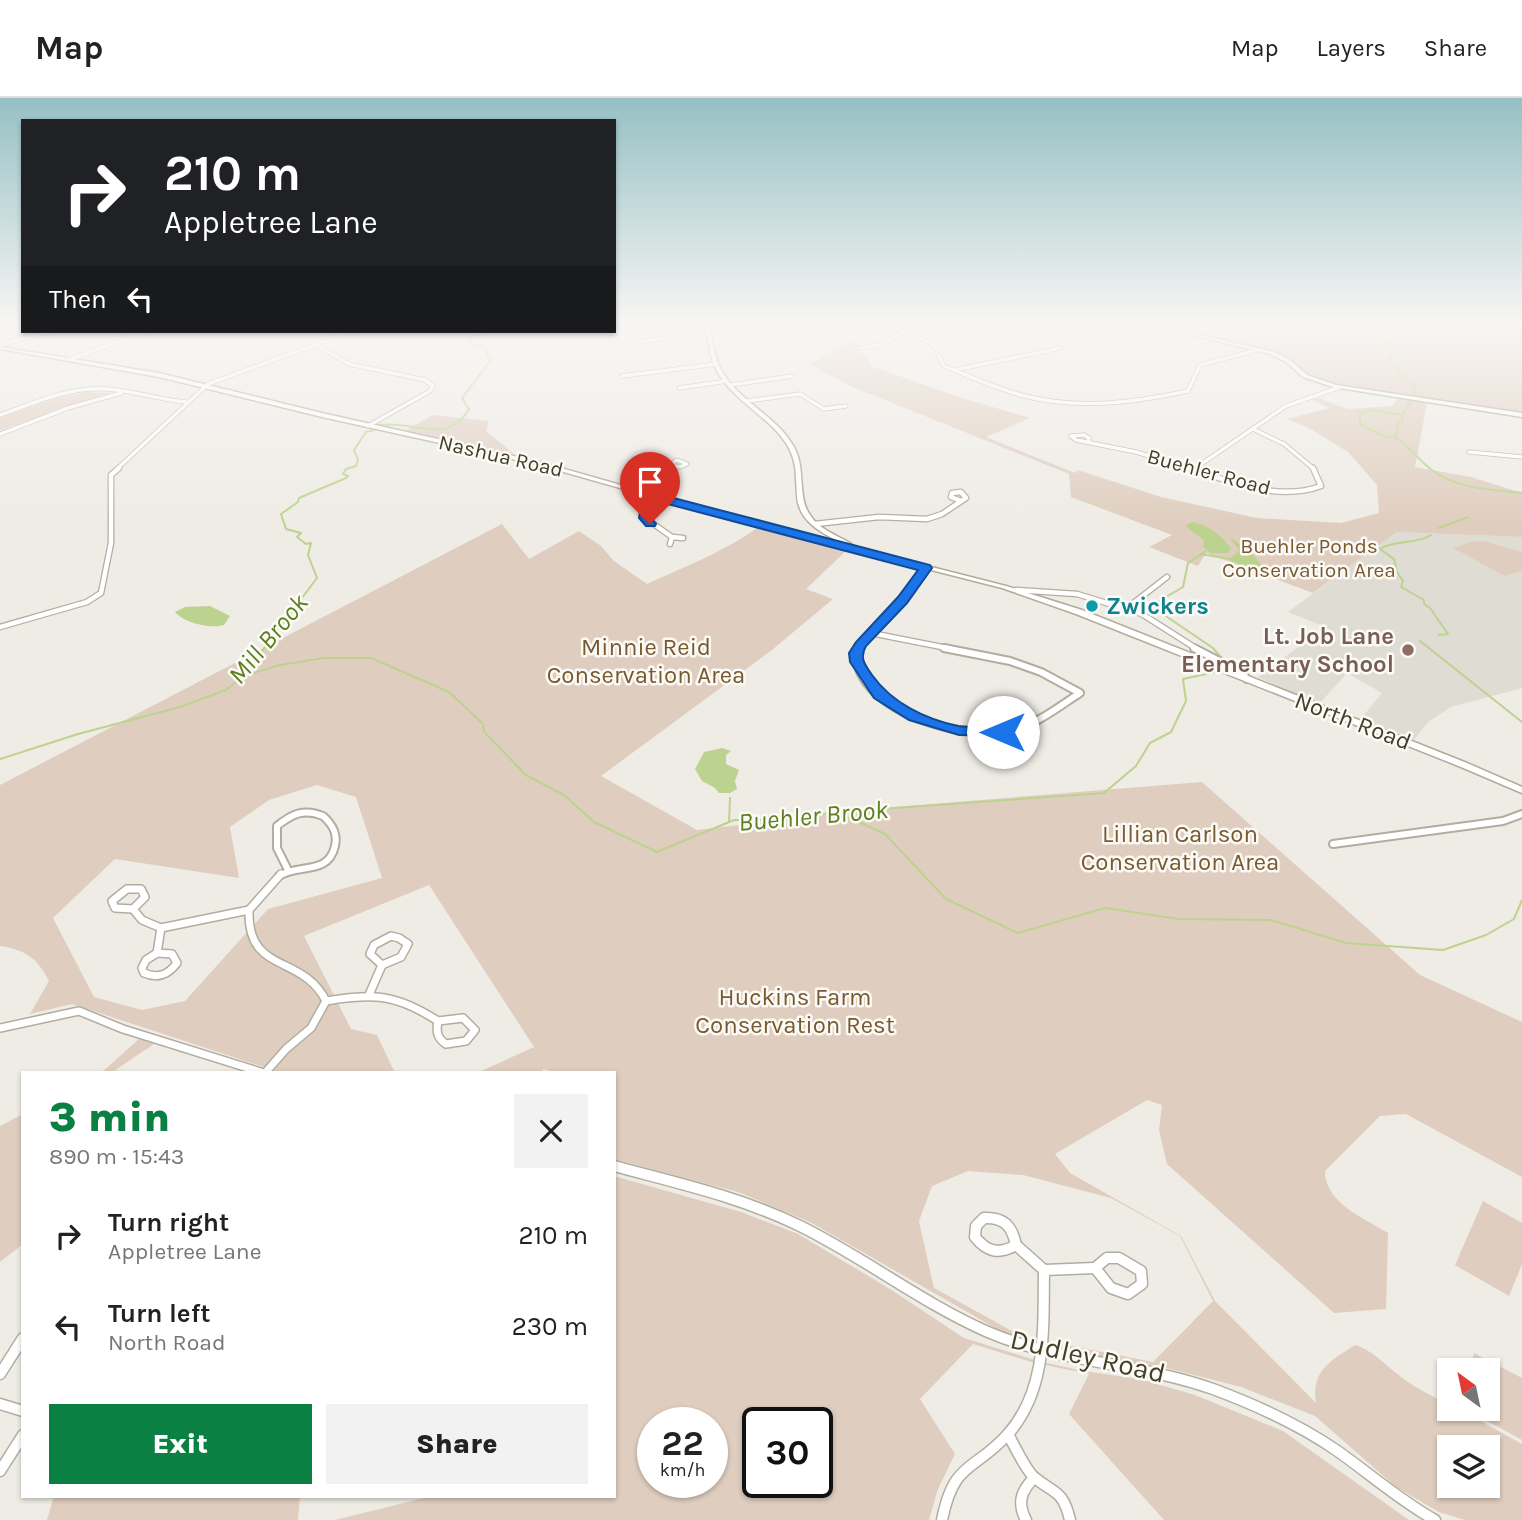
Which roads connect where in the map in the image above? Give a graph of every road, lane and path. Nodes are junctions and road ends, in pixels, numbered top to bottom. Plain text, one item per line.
1 (76, 392) edge
2 (121, 392) edge
3 (124, 392) edge
4 (197, 392) edge
5 (231, 392) edge
6 (428, 392) edge
7 (738, 392) edge
8 (1012, 392) edge
9 (1178, 392) edge
10 (1325, 392) edge
11 (1375, 392) edge
12 (747, 401) junction
13 (186, 402) junction
14 (846, 406) dead end
15 (0, 415) edge
16 (1522, 415) edge
17 (369, 426) junction
18 (1253, 429) junction
19 (0, 434) edge
20 (1088, 442) dead end
21 (1469, 452) dead end
22 (1522, 457) edge
23 (673, 467) dead end
24 (1194, 470) junction
25 (634, 491) junction
26 (662, 499) junction
27 (961, 501) dead end
28 (815, 524) junction
29 (824, 531) junction
30 (671, 537) junction
31 (683, 538) dead end
32 (811, 538) junction
33 (670, 544) dead end
34 (864, 552) junction
35 (926, 568) junction
36 (1167, 577) dead end
37 (1016, 590) junction
38 (1127, 608) junction
39 (0, 626) edge
40 (871, 633) junction
41 (1248, 680) junction
42 (1522, 790) edge
43 (1522, 814) edge
44 (1333, 844) dead end
45 (288, 870) junction
46 (133, 909) junction
47 (249, 910) junction
48 (161, 928) junction
49 (157, 953) junction
50 (382, 965) junction
51 (369, 995) junction
52 (326, 1001) junction
53 (438, 1021) junction
54 (0, 1028) edge
55 (259, 1071) edge
56 (267, 1071) edge
57 (616, 1167) edge
58 (1016, 1245) junction
59 (1095, 1268) junction
60 (1044, 1270) junction
61 (21, 1341) edge
62 (1042, 1351) junction
63 (0, 1374) edge
64 (0, 1404) edge
65 (21, 1410) edge
66 (1008, 1434) junction
67 (21, 1438) edge
68 (0, 1471) edge
69 (1034, 1478) junction
70 (942, 1520) edge
71 (1026, 1520) edge
72 (1070, 1520) edge
73 (1435, 1520) edge

1 - 15 street
2 - 19 street
3 - 13 street
4 - 13 street
5 - 17 main road, Nashua Road
6 - 17 street
7 - 12 main road
8 - 9 street
10 - 18 street
11 - 16 main road
12 - 14 street
12 - 28 main road
13 - 39 street
17 - 25 main road, Nashua Road
18 - 24 street
18 - 24 street, Buehler Road
20 - 24 street, Buehler Road
21 - 22 street
23 - 25 street
25 - 26 main road, Nashua Road
26 - 30 street
26 - 32 main road, Nashua Road
27 - 28 street
28 - 29 main road
29 - 32 main road
29 - 34 main road
30 - 31 street
30 - 33 street
32 - 34 main road
34 - 35 main road, North Road
35 - 37 main road, North Road
35 - 40 street
36 - 38 street
37 - 38 street
37 - 41 main road, North Road
38 - 41 street
40 - 40 street
41 - 42 main road, North Road
43 - 44 street
45 - 45 street
45 - 47 street
46 - 46 street
46 - 48 street
47 - 48 street
47 - 52 street
48 - 49 street
49 - 49 street
50 - 50 street
50 - 51 street
51 - 52 street
51 - 53 street
52 - 56 street
53 - 53 street
54 - 55 street
57 - 62 street, Dudley Road
58 - 58 street
58 - 60 street
59 - 59 street
59 - 60 street
60 - 62 street
61 - 63 street
62 - 66 street
62 - 73 street, Dudley Road
64 - 65 street
66 - 69 street
66 - 70 street
67 - 68 street
69 - 71 street
69 - 72 street

